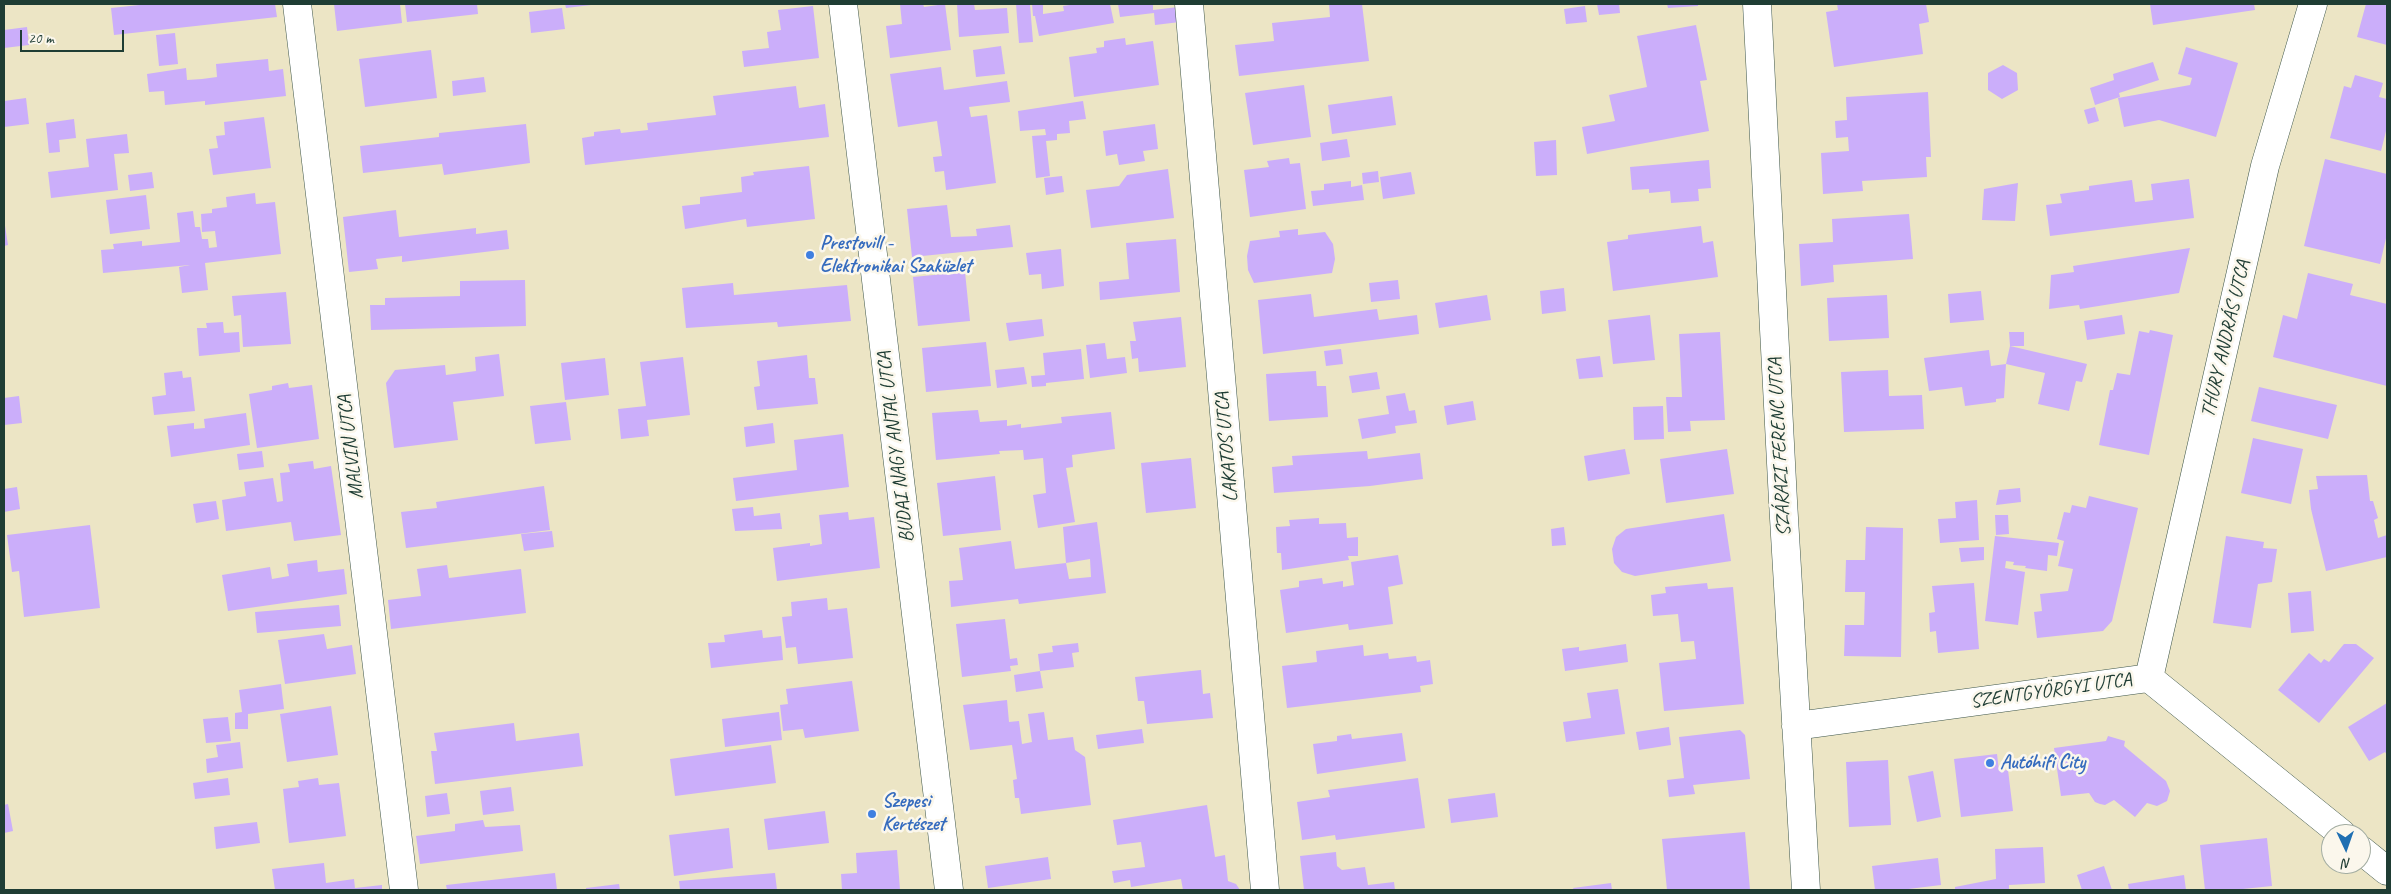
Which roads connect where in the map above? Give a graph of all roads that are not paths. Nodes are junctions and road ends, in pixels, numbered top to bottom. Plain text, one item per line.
1 (297, 4) edge
2 (842, 4) edge
3 (1189, 4) edge
4 (1757, 4) edge
5 (2313, 4) edge
6 (2149, 678) junction
7 (1796, 726) junction
8 (2330, 824) edge
9 (2371, 858) edge
10 (2387, 871) edge
11 (404, 890) edge
12 (949, 890) edge
13 (1265, 890) edge
14 (1806, 890) edge

1 - 11 street, MALVIN UTCA
2 - 12 street, BUDAI NAGY ANTAL UTCA
3 - 13 street, LAKATOS UTCA
4 - 7 street, SZÁRAZI FERENC UTCA
5 - 6 street, THURY ANDRÁS UTCA
6 - 7 street, SZENTGYÖRGYI UTCA
6 - 8 street, SZENTGYÖRGYI UTCA
7 - 14 street, SZÁRAZI FERENC UTCA
9 - 10 street

